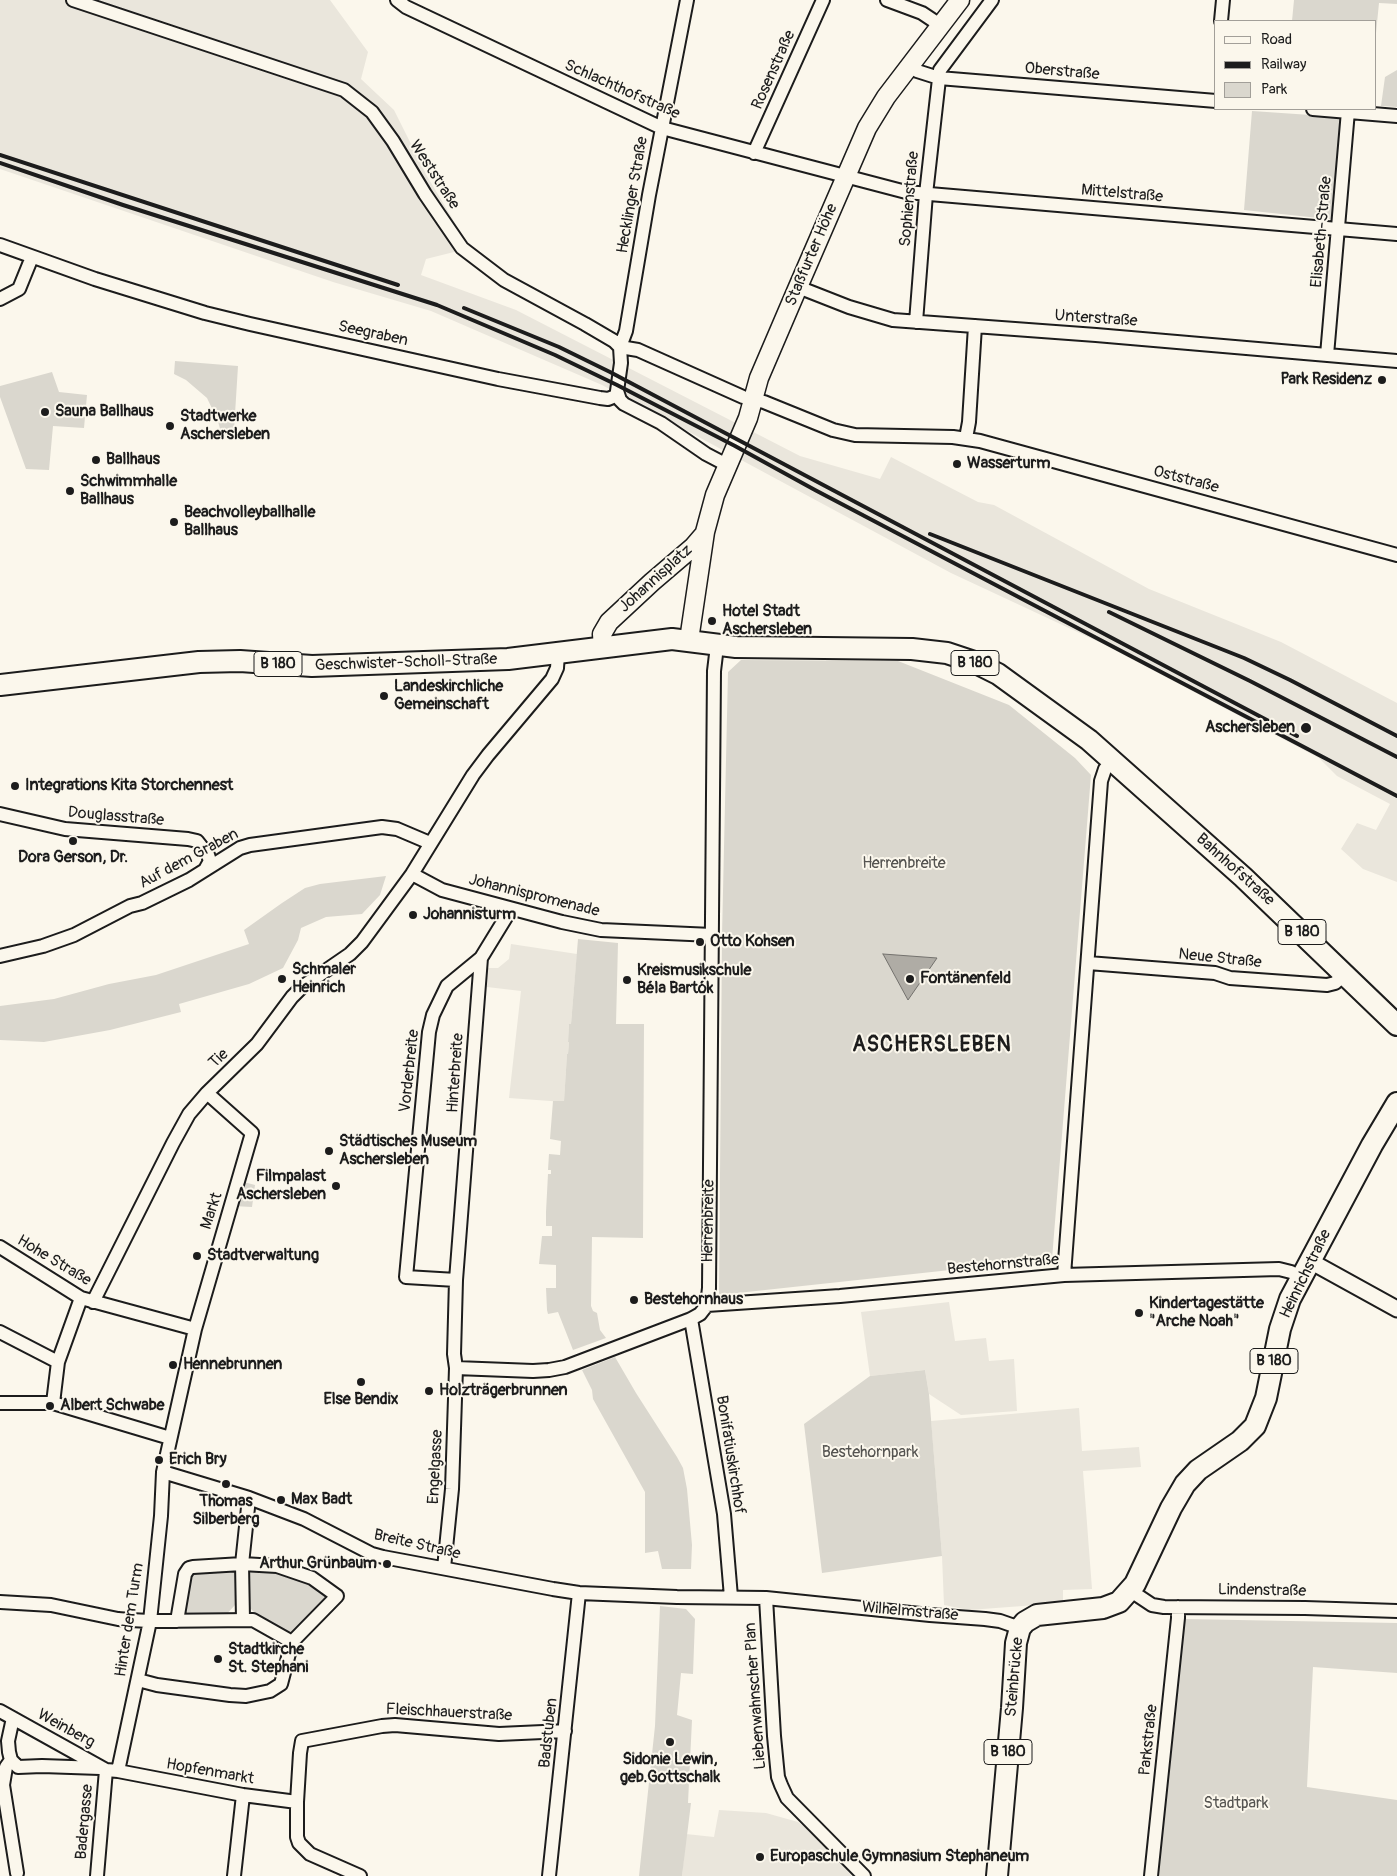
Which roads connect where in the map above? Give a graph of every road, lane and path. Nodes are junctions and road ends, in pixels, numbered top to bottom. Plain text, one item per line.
1 (73, 0) edge
2 (397, 0) edge
3 (687, 0) edge
4 (823, 0) edge
5 (887, 0) edge
6 (960, 0) edge
7 (992, 0) edge
8 (1222, 0) edge
9 (1221, 20) edge
10 (940, 25) junction
11 (909, 65) junction
12 (939, 78) junction
13 (1214, 101) edge
14 (1324, 110) edge
15 (1348, 112) junction
16 (1397, 116) edge
17 (662, 128) junction
18 (754, 153) junction
19 (846, 176) junction
20 (926, 194) junction
21 (1339, 228) junction
22 (1397, 234) edge
23 (0, 245) edge
24 (32, 257) junction
25 (798, 287) junction
26 (0, 299) edge
27 (916, 322) junction
28 (975, 326) junction
29 (620, 347) junction
30 (1327, 354) junction
31 (1397, 360) edge
32 (618, 395) junction
33 (753, 400) junction
34 (966, 438) junction
35 (726, 465) junction
36 (705, 532) junction
37 (1397, 555) edge
38 (670, 566) junction
39 (698, 580) junction
40 (689, 640) junction
41 (717, 646) junction
42 (603, 648) junction
43 (558, 654) junction
44 (0, 685) edge
45 (1113, 760) junction
46 (0, 814) edge
47 (430, 843) junction
48 (205, 870) junction
49 (412, 874) junction
50 (511, 909) junction
51 (712, 935) junction
52 (0, 956) edge
53 (481, 958) junction
54 (1088, 963) junction
55 (1345, 974) junction
56 (1397, 1025) edge
57 (207, 1093) junction
58 (1397, 1103) edge
59 (0, 1247) edge
60 (1305, 1269) junction
61 (1064, 1275) junction
62 (456, 1280) junction
63 (87, 1300) junction
64 (707, 1305) junction
65 (1397, 1309) edge
66 (691, 1319) junction
67 (195, 1328) junction
68 (0, 1332) edge
69 (58, 1362) junction
70 (456, 1368) junction
71 (54, 1403) junction
72 (0, 1404) edge
73 (170, 1438) junction
74 (162, 1472) junction
75 (249, 1498) junction
76 (242, 1564) junction
77 (444, 1568) junction
78 (1131, 1591) junction
79 (579, 1593) junction
80 (677, 1597) joint
81 (731, 1598) junction
82 (766, 1598) junction
83 (0, 1602) edge
84 (1178, 1607) junction
85 (1397, 1611) edge
86 (177, 1620) junction
87 (243, 1620) junction
88 (150, 1621) junction
89 (1020, 1628) junction
90 (292, 1642) junction
91 (138, 1680) junction
92 (5, 1714) edge
93 (566, 1731) junction
94 (11, 1760) junction
95 (109, 1770) junction
96 (243, 1795) junction
97 (297, 1802) junction
98 (17, 1873) dead end
99 (97, 1876) edge
100 (234, 1876) edge
101 (360, 1876) edge
102 (550, 1876) edge
103 (864, 1876) edge
104 (997, 1876) edge
105 (1150, 1876) edge

1 - 29 street, Weststraße
2 - 17 street, Schlachthofstraße
3 - 17 street, Hecklinger Straße
4 - 18 street, Rosenstraße
5 - 10 street
6 - 10 main road, Staßfurter Höhe
7 - 12 street
8 - 9 street
10 - 11 main road, Staßfurter Höhe
11 - 12 street, Oberstraße
11 - 19 main road, Staßfurter Höhe
12 - 13 street, Oberstraße
12 - 20 street, Sophienstraße
14 - 15 street
15 - 16 street
15 - 21 street, Elisabeth-Straße
17 - 18 street, Schlachthofstraße
17 - 29 street, Hecklinger Straße
18 - 19 street, Schlachthofstraße
19 - 20 street, Mittelstraße
19 - 25 main road, Staßfurter Höhe
20 - 21 street, Mittelstraße
20 - 27 street, Sophienstraße
21 - 22 street, Mittelstraße
21 - 30 street, Elisabeth-Straße
23 - 24 street, Seegraben
24 - 26 street
24 - 32 street, Seegraben
25 - 27 street, Unterstraße
25 - 33 main road, Staßfurter Höhe
27 - 28 street, Unterstraße
28 - 30 street, Unterstraße
28 - 34 street
29 - 32 street, Hecklinger Straße
29 - 33 street, Weststraße
30 - 31 street, Unterstraße
32 - 35 street
33 - 34 street, Oststraße
33 - 35 main road, Staßfurter Höhe
34 - 37 street, Oststraße
35 - 36 main road, Staßfurter Höhe
36 - 38 main road, Johannisplatz
36 - 39 main road, Johannisplatz
38 - 39 main road
38 - 42 main road, Johannisplatz
39 - 40 main road, Johannisplatz
40 - 41 main road, B 180
40 - 42 main road, B 180
41 - 45 main road, B 180
41 - 51 street, Herrenbreite
42 - 43 main road, Geschwister-Scholl-Straße / B 180
43 - 44 main road, Geschwister-Scholl-Straße / B 180
43 - 47 street, Tie
45 - 54 street
45 - 55 main road, Bahnhofstraße / B 180
46 - 48 street, Douglasstraße
47 - 48 street, Auf dem Graben
47 - 49 street, Tie
48 - 52 street, Auf dem Graben
49 - 50 street, Johannispromenade
49 - 57 street, Tie
50 - 51 street, Johannispromenade
50 - 53 street, Hinterbreite
51 - 64 street, Herrenbreite
53 - 62 street, Hinterbreite
53 - 62 street, Vorderbreite
54 - 55 street, Neue Straße
54 - 61 street
55 - 56 main road, Bahnhofstraße / B 180
57 - 63 street, Tie
57 - 67 street, Markt
58 - 60 main road, Heinrichstraße / B 180
59 - 63 street, Hohe Straße
60 - 61 street, Bestehornstraße
60 - 65 street
60 - 78 main road, Heinrichstraße / B 180
61 - 64 street, Bestehornstraße
62 - 70 street, Hinterbreite
63 - 67 street
63 - 69 street, Tie
64 - 66 street
66 - 70 street
66 - 81 street, Bonifatiuskirchhof
67 - 73 street, Markt
68 - 69 street
69 - 71 street, Tie
70 - 77 street, Engelgasse
71 - 72 street
71 - 73 street
73 - 74 street, Markt
74 - 75 street, Breite Straße
74 - 88 street, Hinter dem Turm
75 - 76 street
75 - 77 street, Breite Straße
76 - 86 street
76 - 87 street
76 - 90 street
77 - 79 street, Breite Straße
78 - 84 street, Lindenstraße
78 - 89 main road, B 180
79 - 80 street, Breite Straße
79 - 93 street, Badstuben
80 - 81 street, Wilhelmstraße
81 - 82 street, Wilhelmstraße
82 - 89 street, Wilhelmstraße
82 - 103 street, Liebenwahnscher Plan
83 - 88 street
84 - 85 street, Lindenstraße
84 - 105 street, Parkstraße
86 - 87 street
86 - 88 street
87 - 90 street
88 - 91 street, Hinter dem Turm
89 - 104 main road, Steinbrücke / B 180
90 - 91 street
91 - 95 street, Hinter dem Turm
92 - 94 street, Weinberg
92 - 95 street, Weinberg
93 - 97 street, Fleischhauerstraße
93 - 102 street, Badstuben
94 - 95 street, Weinberg
94 - 98 street
95 - 96 street, Hopfenmarkt
95 - 99 street, Badergasse
96 - 97 street, Hopfenmarkt
96 - 100 street
97 - 101 street

